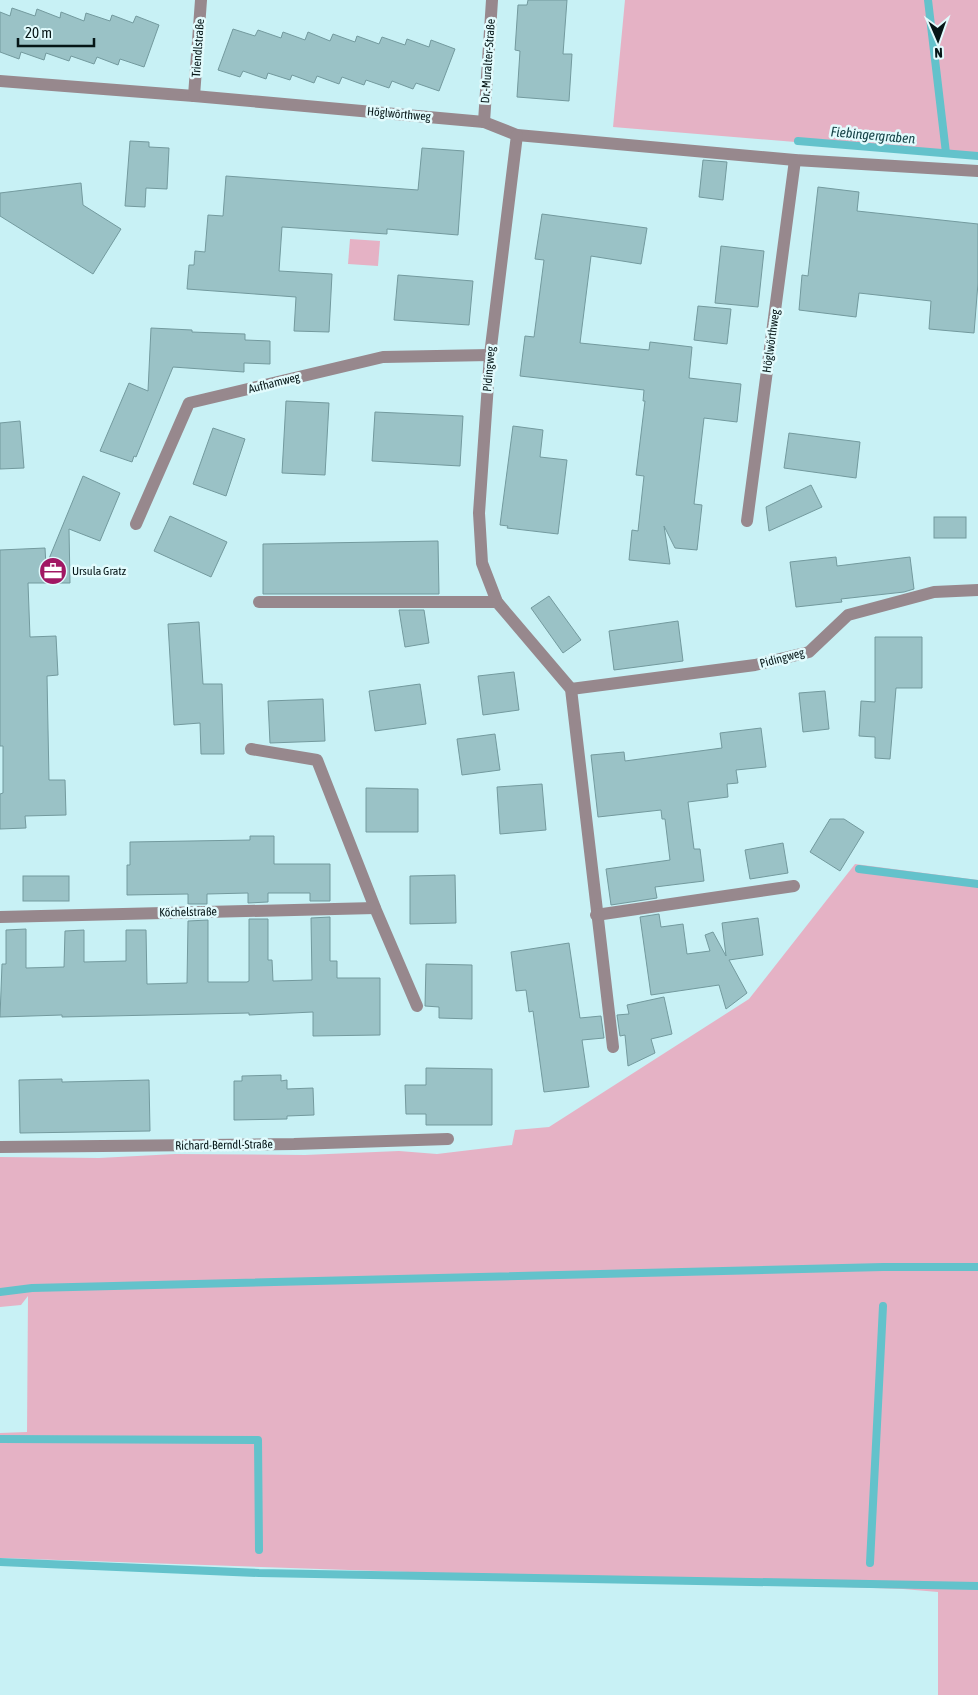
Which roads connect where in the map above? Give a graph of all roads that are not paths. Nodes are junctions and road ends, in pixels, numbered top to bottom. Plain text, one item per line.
1 (201, 0) edge
2 (492, 0) edge
3 (0, 81) edge
4 (194, 96) junction
5 (484, 122) junction
6 (517, 134) junction
7 (795, 160) junction
8 (978, 171) edge
9 (490, 355) junction
10 (747, 521) dead end
11 (136, 524) dead end
12 (978, 590) edge
13 (259, 602) dead end
14 (497, 602) junction
15 (571, 689) junction
16 (251, 750) dead end
17 (794, 886) dead end
18 (376, 908) junction
19 (596, 915) junction
20 (0, 917) edge
21 (417, 1006) dead end
22 (613, 1047) dead end
23 (448, 1139) dead end
24 (0, 1147) edge

1 - 4 street, Triendlstraße
2 - 5 street, Dr.-Muralter-Straße
3 - 4 street, Höglwörthweg
4 - 5 street, Höglwörthweg
5 - 6 street, Höglwörthweg
6 - 7 street, Höglwörthweg
6 - 9 street, Pidingweg
7 - 8 street, Höglwörthweg
7 - 10 street, Höglwörthweg
9 - 11 street, Aufhamweg
9 - 14 street, Pidingweg
12 - 15 street, Pidingweg
13 - 14 street
14 - 15 street, Pidingweg
15 - 19 street
16 - 18 street
17 - 19 street
18 - 20 street, Köchelstraße
18 - 21 street
19 - 22 street
23 - 24 street, Richard-Berndl-Straße

